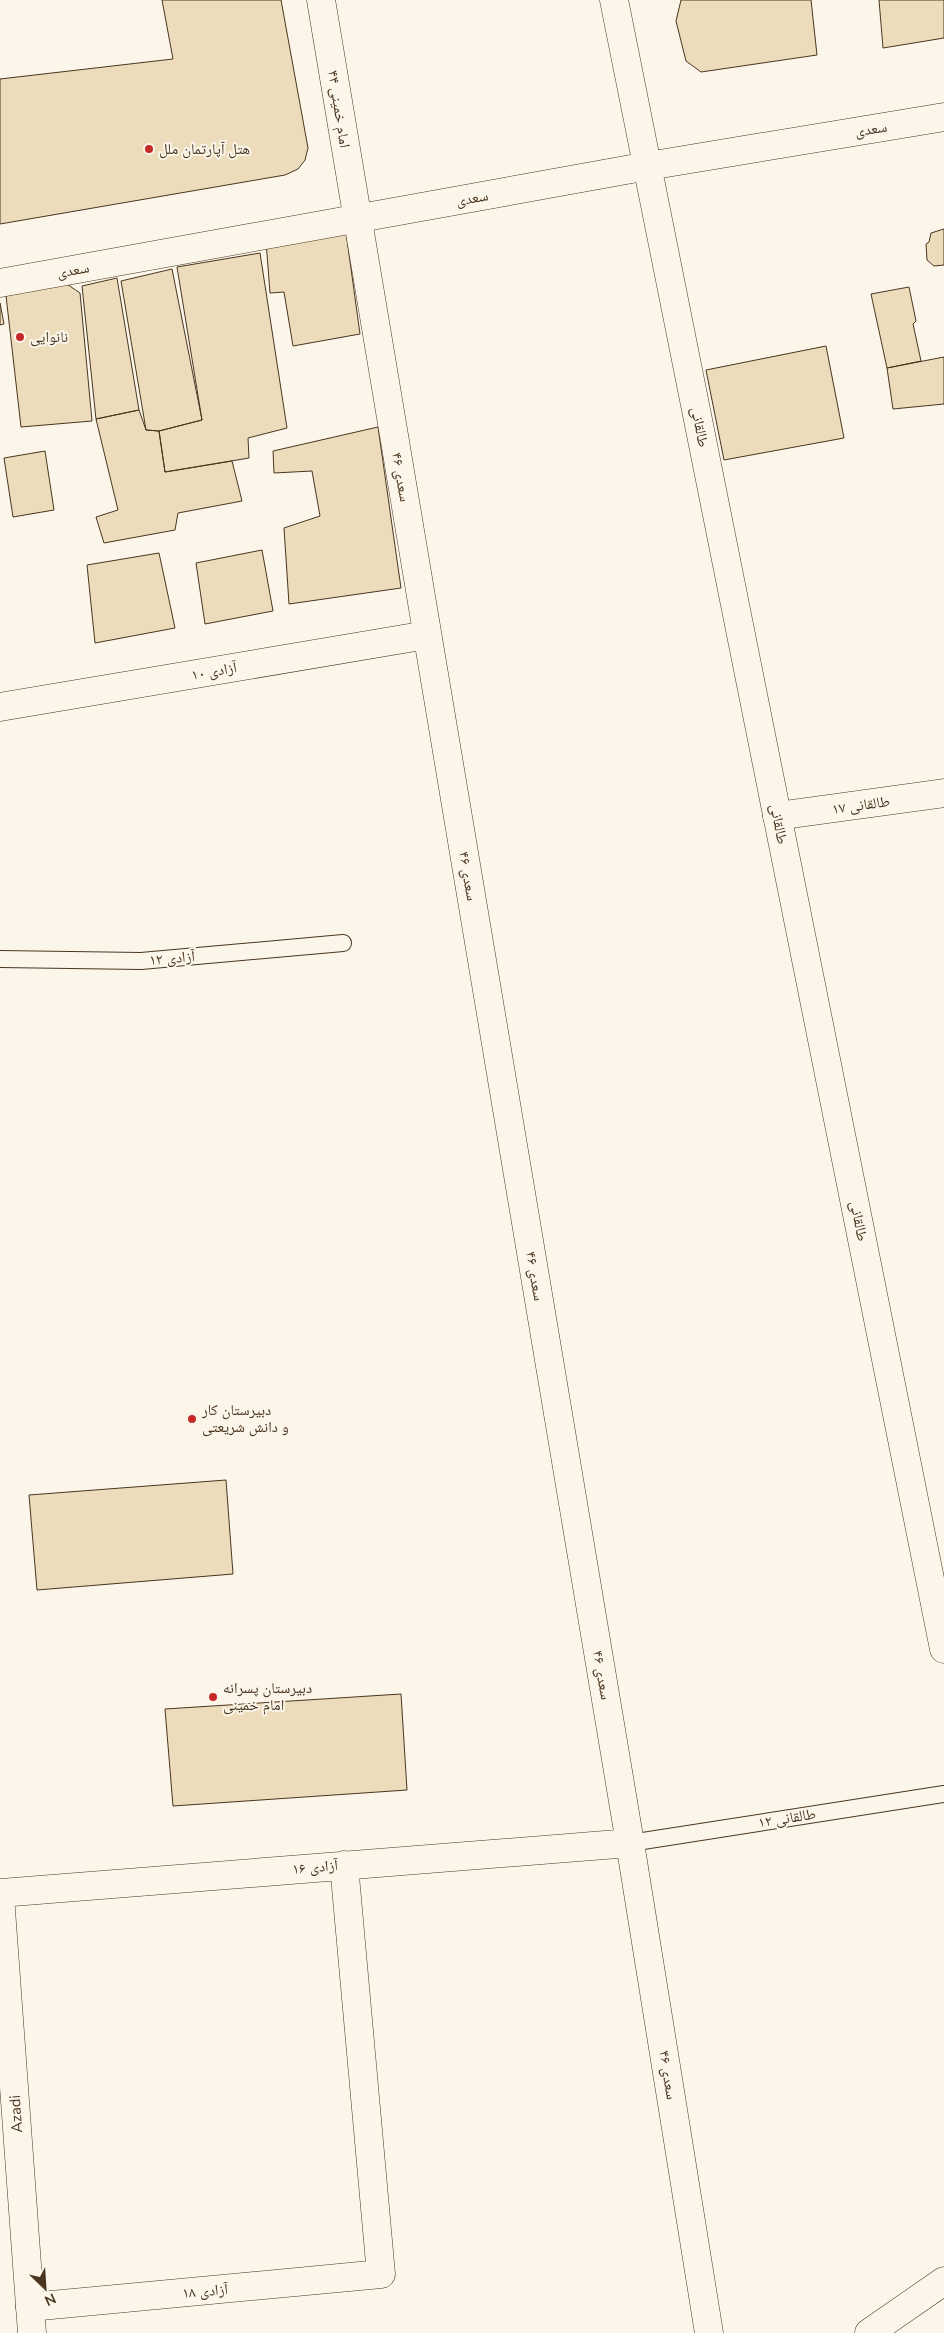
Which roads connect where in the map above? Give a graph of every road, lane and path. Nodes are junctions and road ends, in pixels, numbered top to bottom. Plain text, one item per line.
1 (321, 0) edge
2 (614, 0) edge
3 (944, 117) edge
4 (648, 166) junction
5 (357, 219) junction
6 (0, 283) edge
7 (427, 635) junction
8 (0, 707) edge
9 (944, 794) edge
10 (777, 816) junction
11 (343, 943) dead end
12 (0, 959) edge
13 (944, 1648) edge
14 (944, 1794) edge
15 (630, 1843) junction
16 (344, 1865) junction
17 (0, 1894) edge
18 (944, 2280) edge
19 (31, 2320) edge
20 (709, 2333) edge
21 (869, 2333) edge

1 - 5 street, امام خمینی ۴۴
2 - 4 street, طالقانی
3 - 4 street, سعدی
4 - 5 street, سعدی
4 - 10 street, طالقانی
5 - 6 street, سعدی
5 - 7 street, سعدی ۴۶
7 - 8 street, آزادی ۱۰
7 - 15 street, سعدی ۴۶
9 - 10 street, طالقانی ۱۷
10 - 13 street, طالقانی
11 - 12 lane, آزادی ۱۲
14 - 15 lane, طالقانی ۱۲
15 - 16 street, آزادی ۱۶
15 - 20 street, سعدی ۴۶
16 - 17 street, آزادی ۱۶
16 - 19 street, آزادی ۱۸
17 - 19 street, Azadi
18 - 21 street

